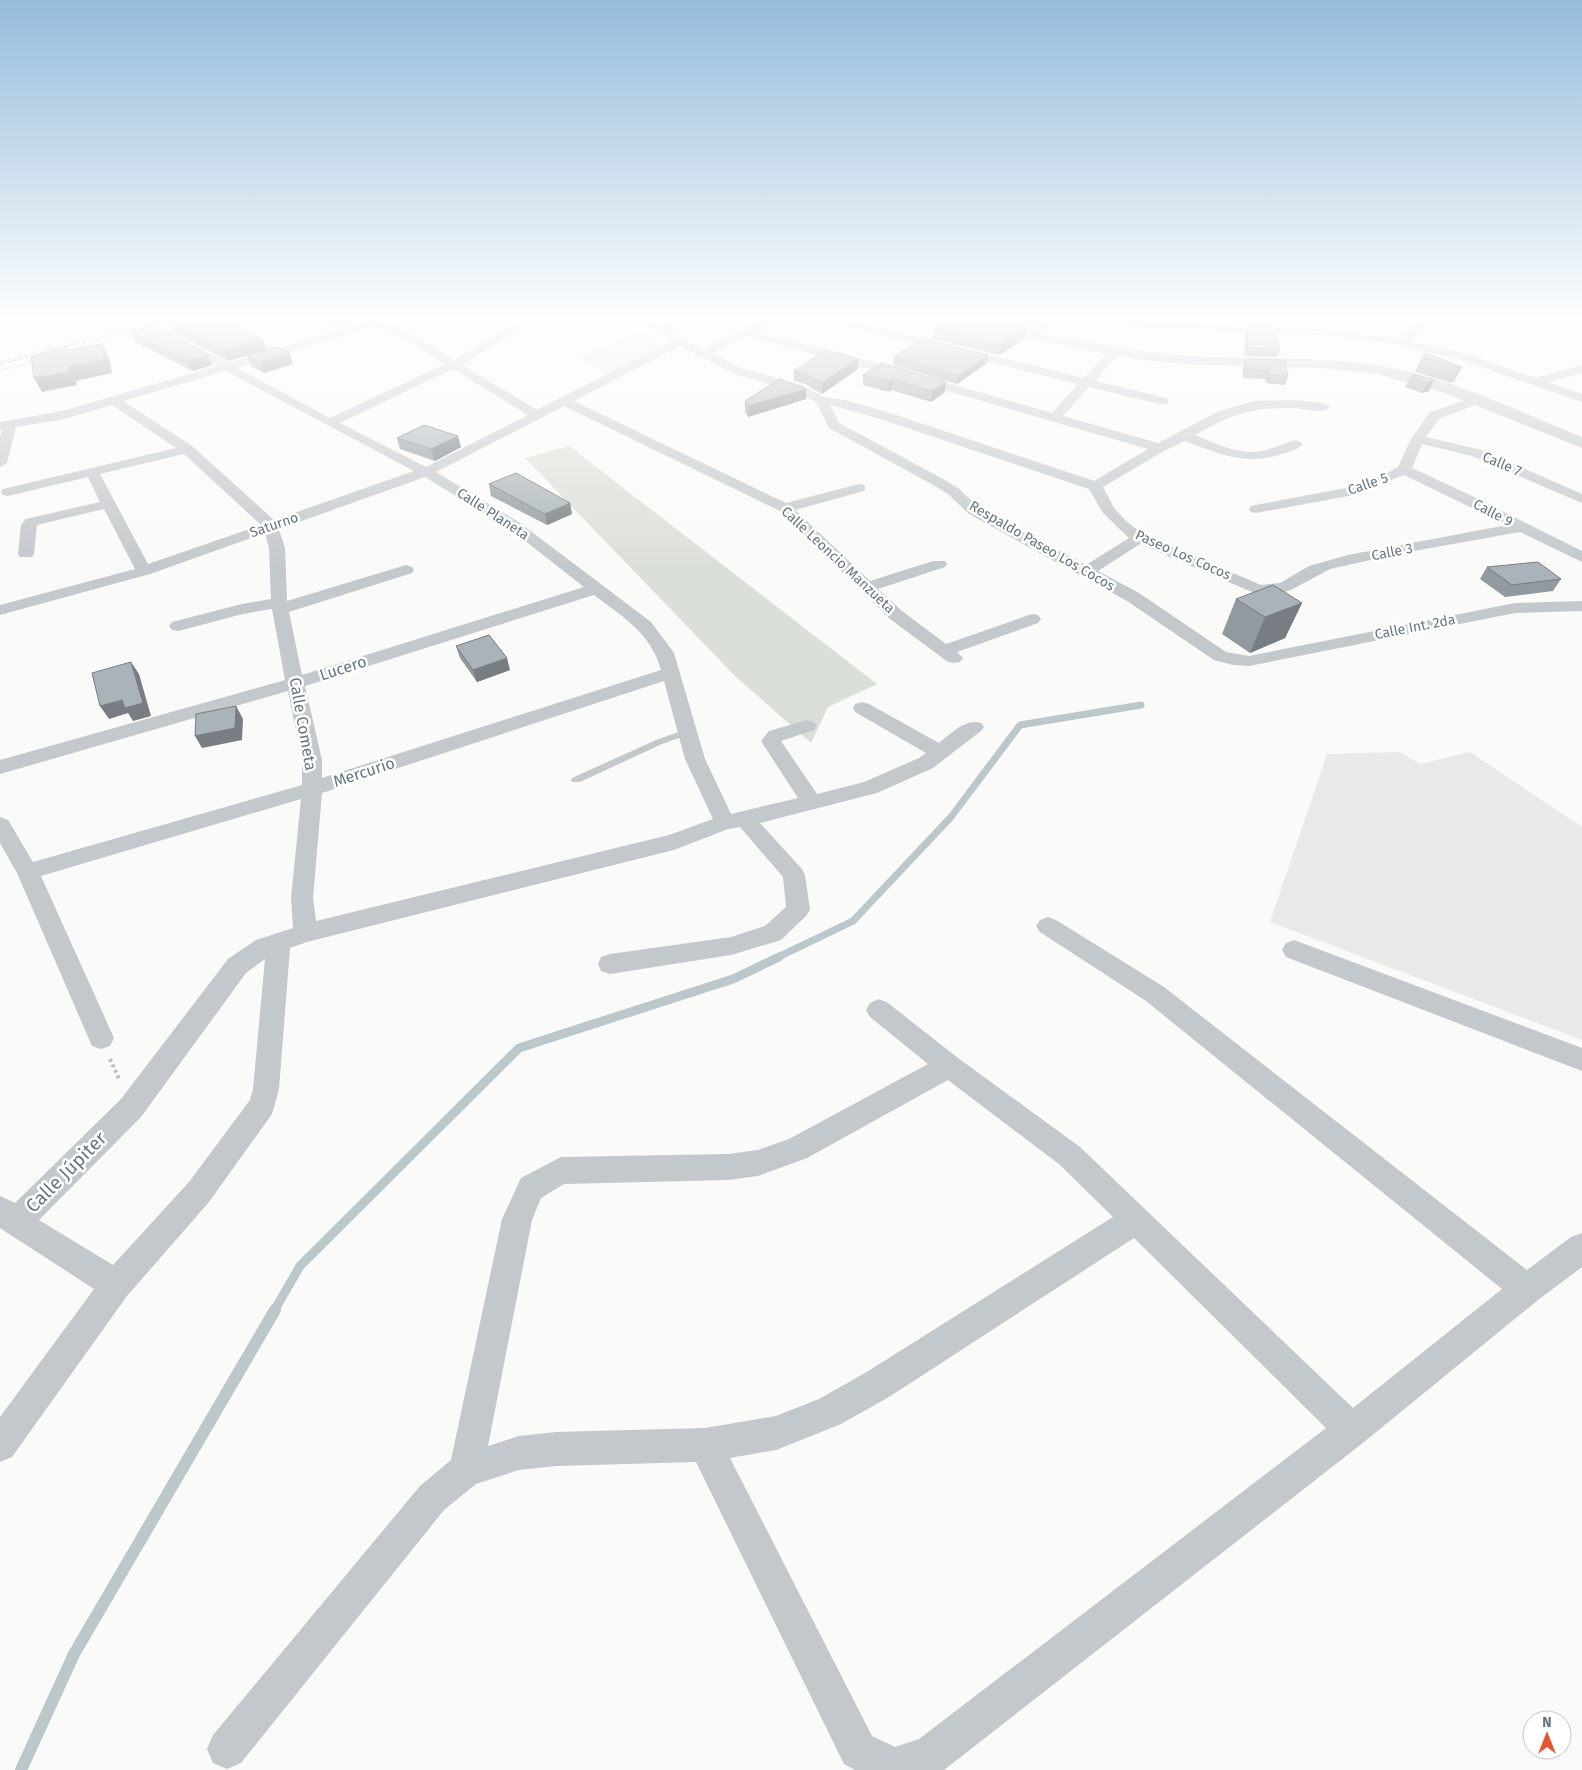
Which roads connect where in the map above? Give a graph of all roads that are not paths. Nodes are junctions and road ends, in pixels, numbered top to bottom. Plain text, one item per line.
1 (105, 403) edge
2 (117, 403) edge
3 (293, 403) edge
4 (373, 403) edge
5 (516, 403) edge
6 (561, 403) edge
7 (567, 403) edge
8 (822, 403) edge
9 (838, 403) edge
10 (1001, 403) edge
11 (1068, 403) edge
12 (1469, 403) edge
13 (1482, 403) edge
14 (1324, 407) dead end
15 (537, 415) junction
16 (1054, 418) junction
17 (330, 423) junction
18 (5, 425) edge
19 (1184, 436) junction
20 (1418, 439) junction
21 (1582, 443) edge
22 (1296, 444) dead end
23 (1159, 448) junction
24 (187, 449) junction
25 (0, 463) edge
26 (1404, 470) junction
27 (92, 472) junction
28 (426, 472) junction
29 (1095, 486) junction
30 (859, 488) dead end
31 (8, 492) dead end
32 (1582, 499) edge
33 (109, 504) junction
34 (785, 508) junction
35 (1256, 509) dead end
36 (271, 526) junction
37 (1521, 527) junction
38 (1139, 538) junction
39 (26, 554) dead end
40 (1582, 556) edge
41 (939, 564) dead end
42 (144, 570) junction
43 (406, 570) dead end
44 (1086, 572) junction
45 (598, 588) junction
46 (868, 588) junction
47 (1269, 591) joint
48 (280, 606) junction
49 (1582, 606) edge
50 (0, 610) edge
51 (1032, 619) dead end
52 (178, 626) dead end
53 (1249, 661) joint
54 (670, 673) junction
55 (296, 683) junction
56 (862, 708) dead end
57 (806, 726) dead end
58 (974, 728) dead end
59 (687, 732) junction
60 (940, 752) junction
61 (0, 767) edge
62 (576, 780) dead end
63 (312, 789) junction
64 (812, 803) junction
65 (735, 821) junction
66 (0, 825) edge
67 (28, 872) junction
68 (1048, 926) dead end
69 (305, 933) junction
70 (278, 942) junction
71 (1294, 950) dead end
72 (610, 964) dead end
73 (880, 1010) dead end
74 (101, 1038) road end
75 (1582, 1060) edge
76 (949, 1066) junction
77 (8, 1216) edge
78 (1135, 1220) junction
79 (1582, 1248) edge
80 (116, 1285) junction
81 (1528, 1288) junction
82 (1352, 1430) junction
83 (0, 1445) edge
84 (705, 1445) junction
85 (466, 1470) junction
86 (227, 1749) dead end

1 - 18 street
2 - 24 street
3 - 17 street, Calle Planeta
4 - 17 street
5 - 15 street
6 - 15 street
7 - 34 street, Calle Leoncio Manzueta
8 - 44 street, Respaldo Paseo Los Cocos
9 - 29 street
10 - 16 street
11 - 16 street
12 - 20 street, Calle 5
13 - 21 street
14 - 19 street
15 - 28 street, Saturno
16 - 23 street
17 - 28 street, Calle Planeta
18 - 25 street
19 - 22 street
19 - 23 street
20 - 26 street, Calle 5
20 - 32 street, Calle 7
23 - 29 street
24 - 27 street
24 - 36 street
26 - 35 street, Calle 5
26 - 37 street, Calle 9
27 - 31 street
27 - 33 street
28 - 36 street, Saturno
28 - 45 street, Calle Planeta
29 - 38 street, Paseo Los Cocos
30 - 34 street
33 - 39 street
33 - 42 street
34 - 46 street, Calle Leoncio Manzueta
36 - 42 street, Saturno
36 - 48 street, Calle Cometa
37 - 40 street, Calle 9
37 - 47 street, Calle 3
38 - 44 street
38 - 47 street, Paseo Los Cocos
41 - 46 street
42 - 50 street, Saturno
43 - 48 street
44 - 53 street, Respaldo Paseo Los Cocos
45 - 54 street, Calle Planeta
45 - 55 street, Lucero
46 - 51 street, Calle Leoncio Manzueta
48 - 52 street
48 - 55 street, Calle Cometa
49 - 53 street, Calle Int. 2da
54 - 59 street, Calle Planeta
54 - 63 street, Mercurio
55 - 61 street, Lucero
55 - 63 street, Calle Cometa
56 - 60 street
57 - 64 street
58 - 60 street
59 - 62 lane
59 - 65 street, Calle Planeta
60 - 64 street
63 - 67 street, Mercurio
63 - 69 street, Calle Cometa
64 - 65 street
65 - 69 street
65 - 72 street, Calle Planeta
66 - 67 street
67 - 74 street
68 - 81 street
69 - 70 street
70 - 77 street, Calle Júpiter
70 - 80 street
71 - 75 street
73 - 76 street
76 - 78 street
76 - 85 street
77 - 80 street
78 - 82 street
78 - 84 street
79 - 81 street
80 - 83 street
81 - 82 street
82 - 84 street
84 - 85 street
85 - 86 street

